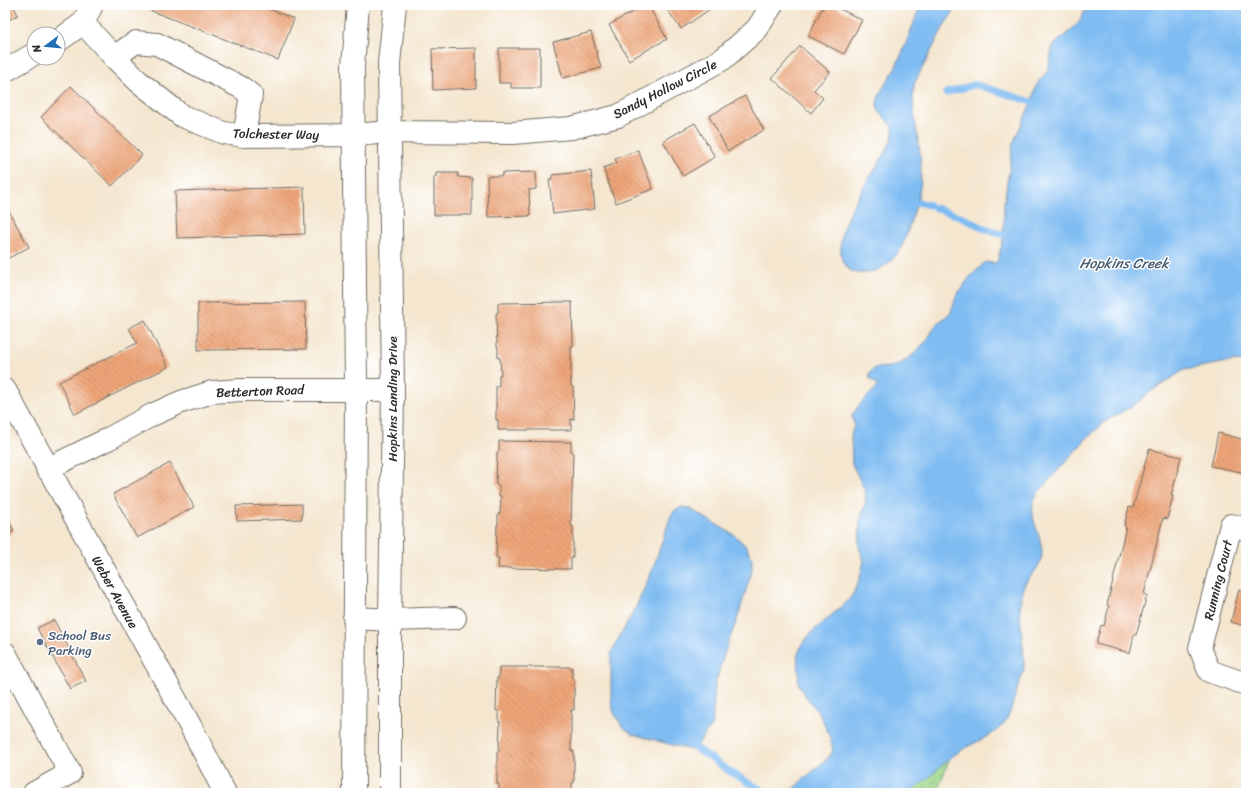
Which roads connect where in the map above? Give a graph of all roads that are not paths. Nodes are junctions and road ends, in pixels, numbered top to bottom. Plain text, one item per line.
1 (358, 5) edge
2 (395, 5) edge
3 (772, 5) edge
4 (88, 14) edge
5 (66, 34) edge
6 (114, 57) junction
7 (26, 58) edge
8 (5, 70) edge
9 (390, 132) junction
10 (354, 135) junction
11 (244, 136) junction
12 (356, 389) junction
13 (5, 390) edge
14 (393, 390) junction
15 (13, 424) edge
16 (47, 469) junction
17 (1246, 529) edge
18 (354, 618) junction
19 (455, 618) dead end
20 (390, 620) junction
21 (5, 652) edge
22 (1246, 684) edge
23 (34, 793) edge
24 (225, 793) edge
25 (354, 793) edge
26 (390, 793) edge

1 - 10 street
2 - 9 street, Hopkins Landing Drive
3 - 9 street, Sandy Hollow Circle
4 - 5 street
4 - 6 street, Tolchester Way
6 - 11 street, Tolchester Way
6 - 11 street
7 - 8 street
9 - 10 street, Tolchester Way
9 - 14 street, Hopkins Landing Drive
10 - 11 street, Tolchester Way
10 - 12 street
12 - 14 street, Betterton Road
12 - 16 street, Betterton Road
12 - 18 street
13 - 15 street, Weber Avenue
14 - 20 street, Hopkins Landing Drive
15 - 16 street, Weber Avenue
16 - 24 street, Weber Avenue
17 - 22 street, Running Court
18 - 20 street
18 - 25 street
19 - 20 street
20 - 26 street, Hopkins Landing Drive
21 - 23 street

